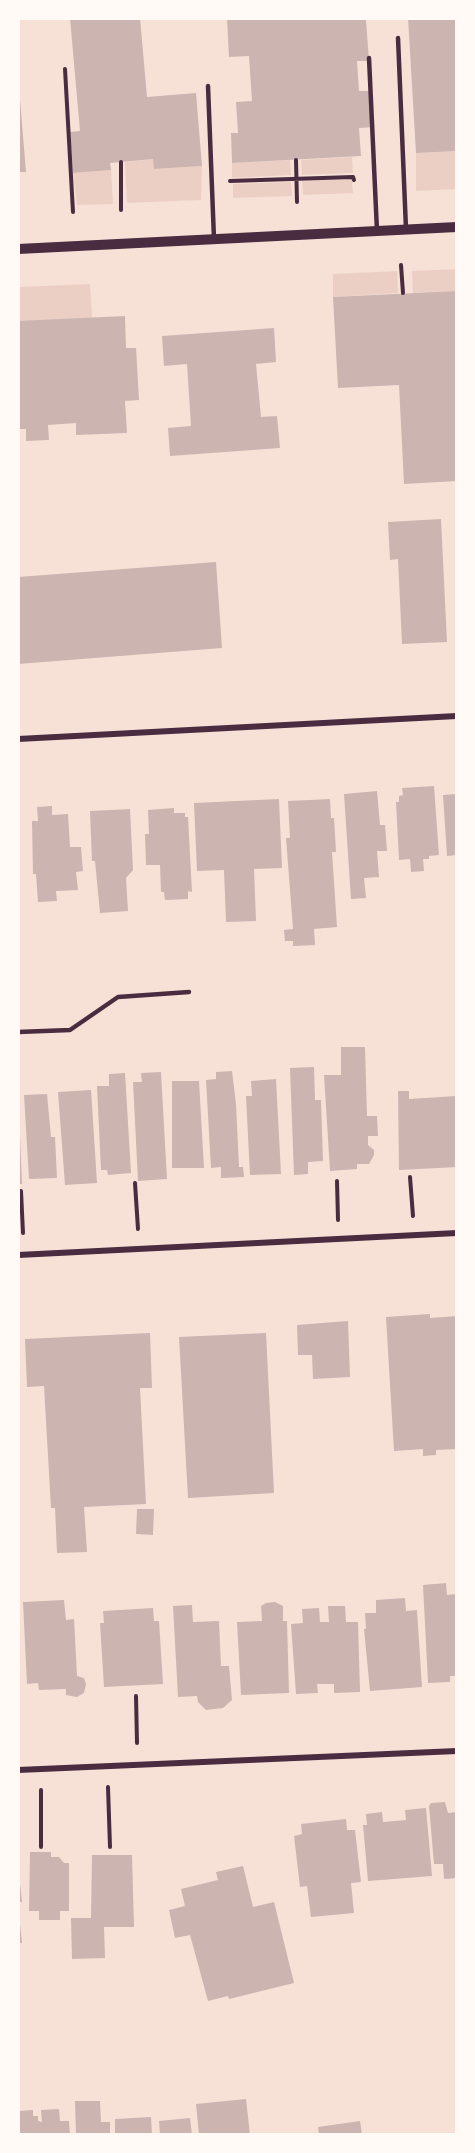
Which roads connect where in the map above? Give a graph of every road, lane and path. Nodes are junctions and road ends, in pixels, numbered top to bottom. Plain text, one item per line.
1 (398, 38) dead end
2 (369, 58) dead end
3 (65, 69) dead end
4 (207, 86) dead end
5 (296, 160) dead end
6 (121, 162) dead end
7 (296, 177) junction
8 (226, 181) dead end
9 (354, 188) dead end
10 (297, 202) dead end
11 (121, 210) dead end
12 (73, 212) dead end
13 (457, 227) edge
14 (406, 229) junction
15 (377, 231) junction
16 (214, 239) junction
17 (18, 249) edge
18 (401, 265) dead end
19 (403, 293) dead end
20 (457, 716) edge
21 (18, 739) edge
22 (189, 992) dead end
23 (18, 1032) edge
24 (410, 1177) dead end
25 (337, 1180) dead end
26 (135, 1183) dead end
27 (21, 1191) dead end
28 (413, 1217) dead end
29 (338, 1220) dead end
30 (138, 1229) dead end
31 (23, 1233) dead end
32 (457, 1233) edge
33 (18, 1255) edge
34 (136, 1696) dead end
35 (137, 1743) dead end
36 (457, 1751) edge
37 (18, 1770) edge
38 (108, 1787) dead end
39 (41, 1790) dead end
40 (41, 1847) dead end
41 (110, 1847) dead end

1 - 14 lane
2 - 15 lane
3 - 12 path
4 - 16 lane
5 - 7 path
6 - 11 path
7 - 8 path
7 - 9 path
7 - 10 path
13 - 14 street
14 - 15 street
15 - 16 street
16 - 17 street
18 - 19 path
20 - 21 street
22 - 23 lane
24 - 28 path
25 - 29 path
26 - 30 path
27 - 31 path
32 - 33 street
34 - 35 path
36 - 37 street
38 - 41 path
39 - 40 path

